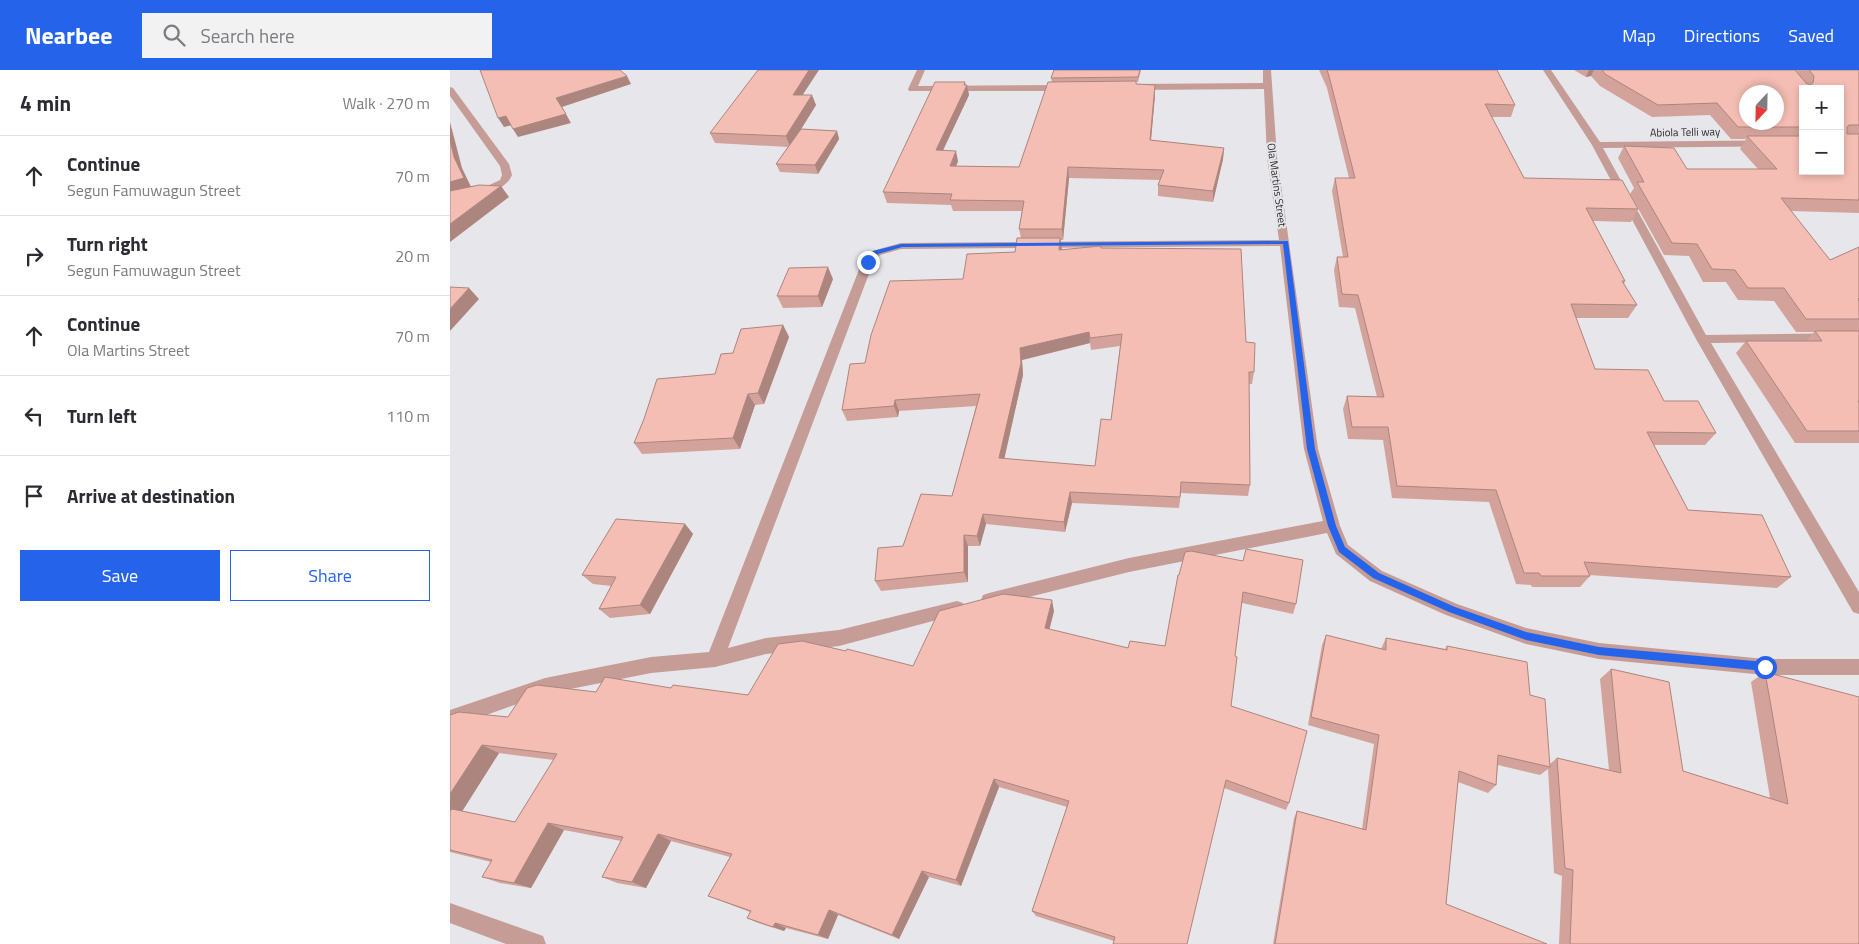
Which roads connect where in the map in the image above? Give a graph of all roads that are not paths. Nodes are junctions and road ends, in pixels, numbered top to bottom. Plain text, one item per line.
1 (921, 70) edge
2 (1267, 70) edge
3 (1547, 70) edge
4 (1268, 86) junction
5 (1119, 87) edge
6 (1080, 88) edge
7 (450, 90) edge
8 (1799, 143) edge
9 (1597, 145) junction
10 (450, 200) edge
11 (1285, 243) junction
12 (1859, 337) edge
13 (1702, 339) junction
14 (1332, 526) junction
15 (1859, 606) edge
16 (715, 659) junction
17 (1859, 667) edge
18 (450, 719) edge
19 (450, 913) edge
20 (535, 944) edge

1 - 6 street
2 - 4 street, Ola Martins Street
3 - 9 street
4 - 5 street
4 - 11 street, Ola Martins Street
7 - 10 street
8 - 9 street, Abiola Telli way
9 - 13 street
11 - 14 street, Ola Martins Street
11 - 16 street
12 - 13 street
13 - 15 street
14 - 16 street
14 - 17 street, Ola Martins Street
16 - 18 street
19 - 20 street

